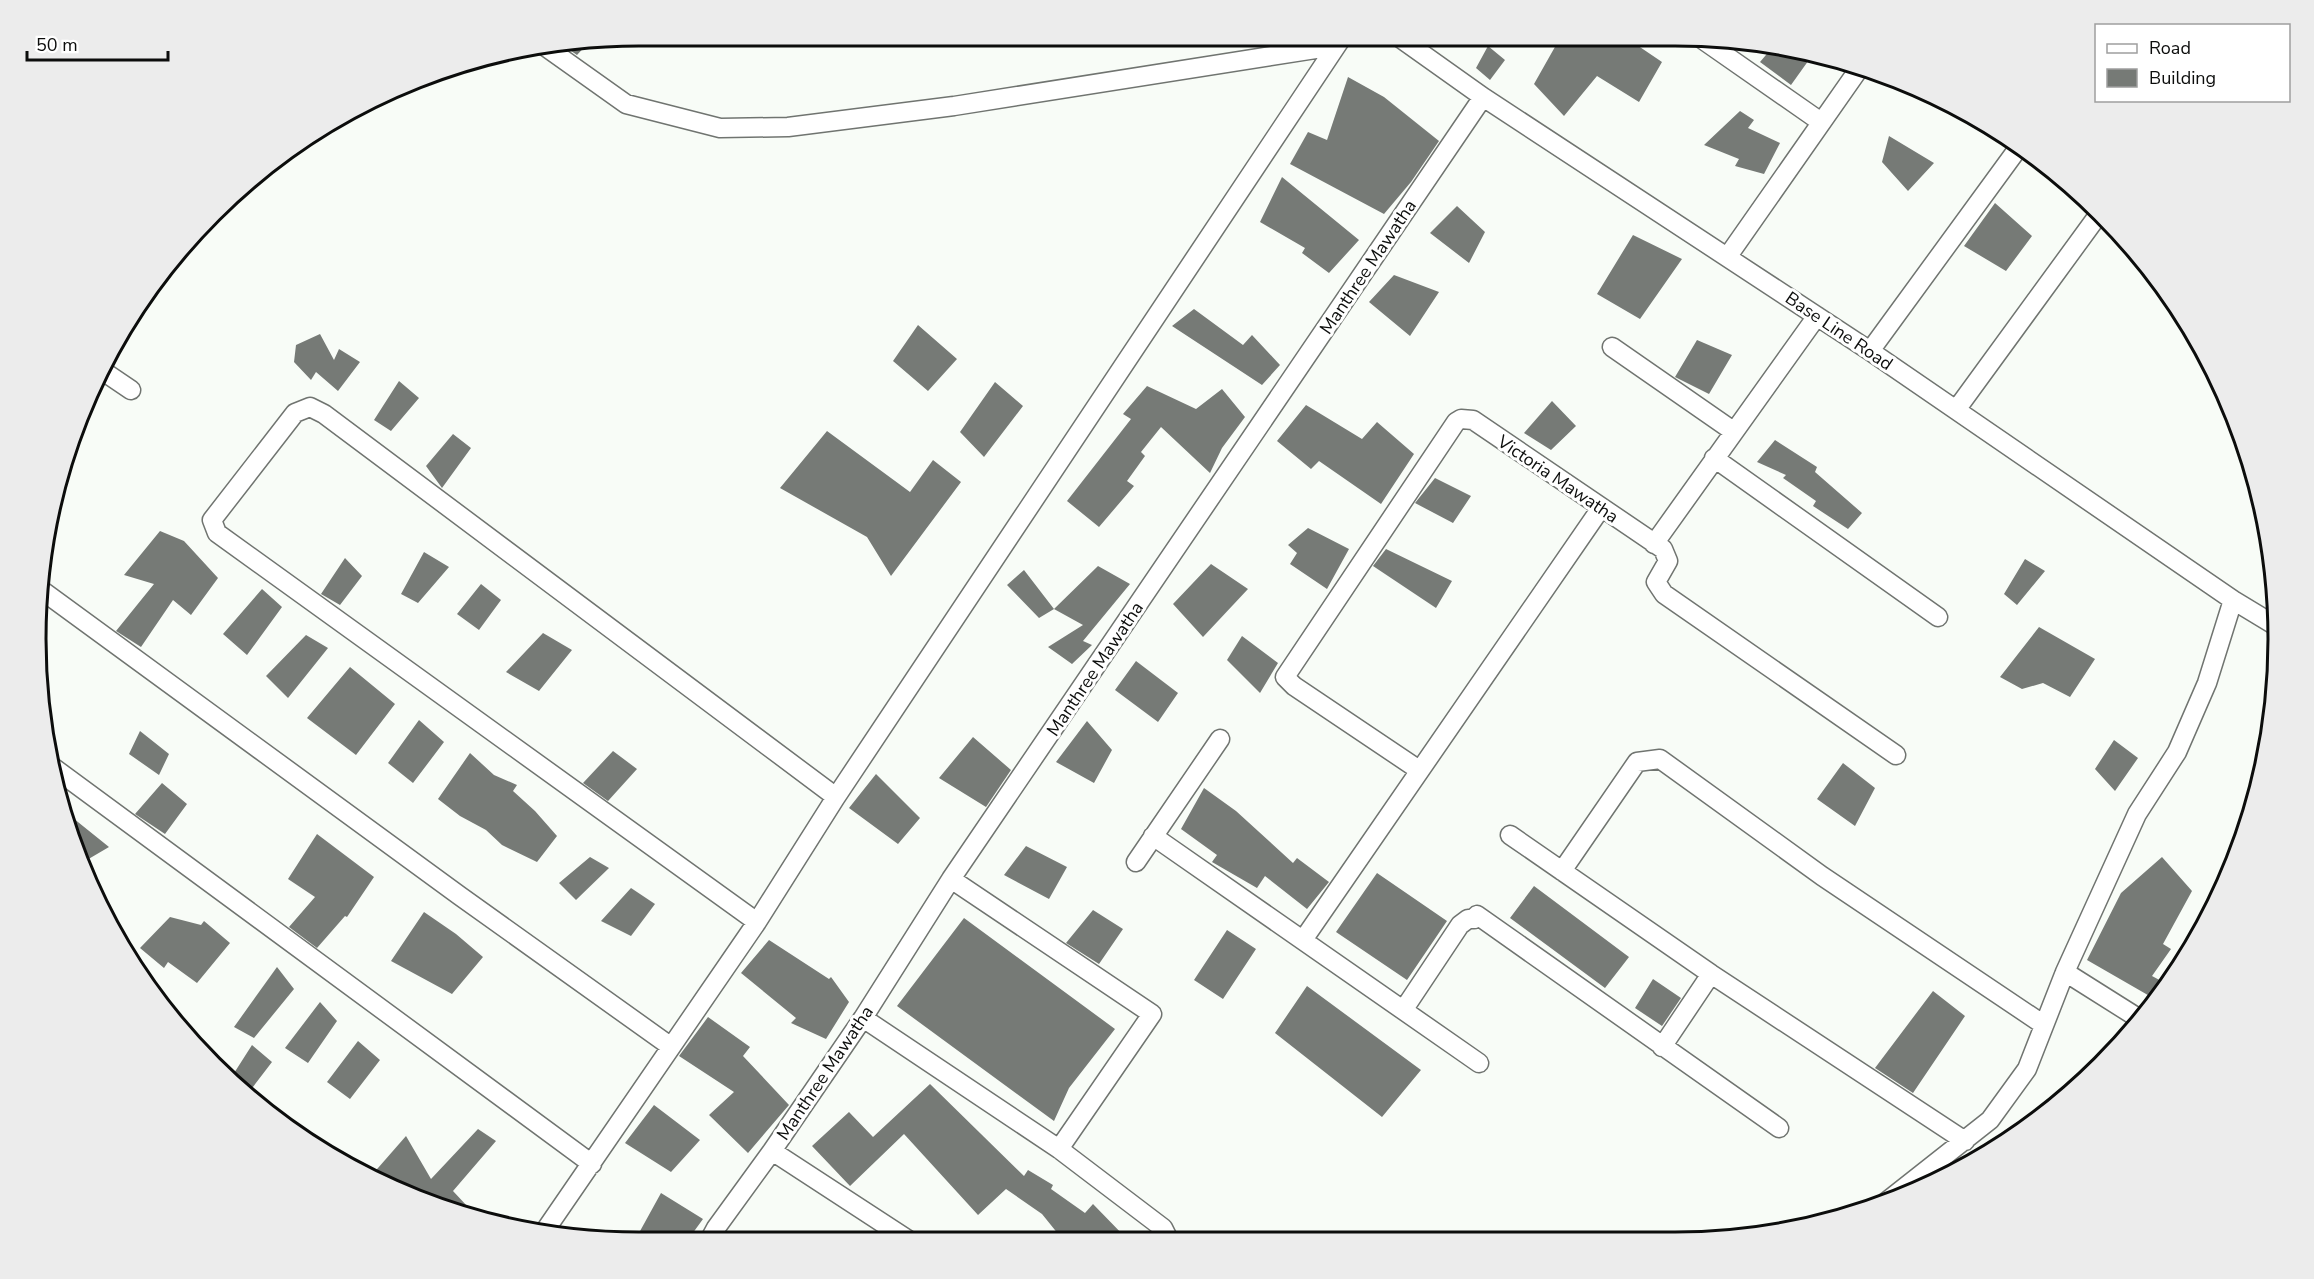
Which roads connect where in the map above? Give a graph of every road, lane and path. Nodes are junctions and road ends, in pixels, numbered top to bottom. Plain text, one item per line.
1 (1314, 46) edge
2 (1335, 46) edge
3 (1411, 46) edge
4 (1715, 48) edge
5 (555, 53) edge
6 (1854, 75) edge
7 (1483, 97) junction
8 (1821, 123) junction
9 (2014, 154) edge
10 (2094, 220) edge
11 (1728, 256) junction
12 (1817, 316) junction
13 (1612, 347) dead end
14 (1870, 351) junction
15 (109, 375) edge
16 (131, 390) dead end
17 (1956, 410) junction
18 (1733, 431) junction
19 (1714, 458) junction
20 (1601, 508) junction
21 (1654, 544) junction
22 (49, 595) edge
23 (2233, 600) junction
24 (1938, 617) dead end
25 (2267, 621) edge
26 (1220, 739) dead end
27 (1896, 754) dead end
28 (1419, 770) junction
29 (63, 774) edge
30 (836, 796) junction
31 (1510, 835) dead end
32 (1153, 836) junction
33 (1136, 862) dead end
34 (1562, 871) junction
35 (951, 879) junction
36 (757, 922) junction
37 (1303, 940) junction
38 (2065, 972) junction
39 (1711, 974) junction
40 (1404, 1009) junction
41 (2133, 1015) edge
42 (862, 1018) junction
43 (2044, 1025) junction
44 (670, 1046) junction
45 (1662, 1047) junction
46 (1479, 1063) dead end
47 (1779, 1128) dead end
48 (1965, 1141) junction
49 (1059, 1149) junction
50 (772, 1151) junction
51 (592, 1164) junction
52 (1932, 1173) edge
53 (550, 1225) edge
54 (714, 1232) edge
55 (896, 1232) edge
56 (1165, 1232) edge

1 - 5 street
2 - 30 street
3 - 7 street, Base Line Road
4 - 8 street
6 - 8 street
7 - 11 street, Base Line Road
7 - 35 street, Manthree Mawatha
8 - 11 street
9 - 14 street
10 - 17 street
11 - 12 street, Base Line Road
12 - 14 street, Base Line Road
12 - 18 street
13 - 18 street
14 - 17 street, Base Line Road
15 - 16 street
17 - 23 street, Base Line Road
18 - 19 street
19 - 21 street
19 - 24 street
20 - 21 street, Victoria Mawatha
20 - 28 street
20 - 28 street, Victoria Mawatha
21 - 27 street
22 - 44 street
23 - 25 street, Base Line Road
23 - 38 street
26 - 32 street
28 - 37 street
29 - 51 street
30 - 36 street
30 - 36 street
31 - 34 street
32 - 33 street
32 - 37 street
34 - 39 street
34 - 43 street
35 - 42 street, Manthree Mawatha
35 - 49 street
36 - 44 street
37 - 40 street
38 - 41 street
38 - 43 street
39 - 45 street
39 - 48 street
40 - 45 street
40 - 46 street
42 - 49 street
42 - 50 street, Manthree Mawatha
43 - 48 street
44 - 51 street
45 - 47 street
48 - 52 street
49 - 56 street
50 - 54 street, Manthree Mawatha
50 - 55 street
51 - 53 street

